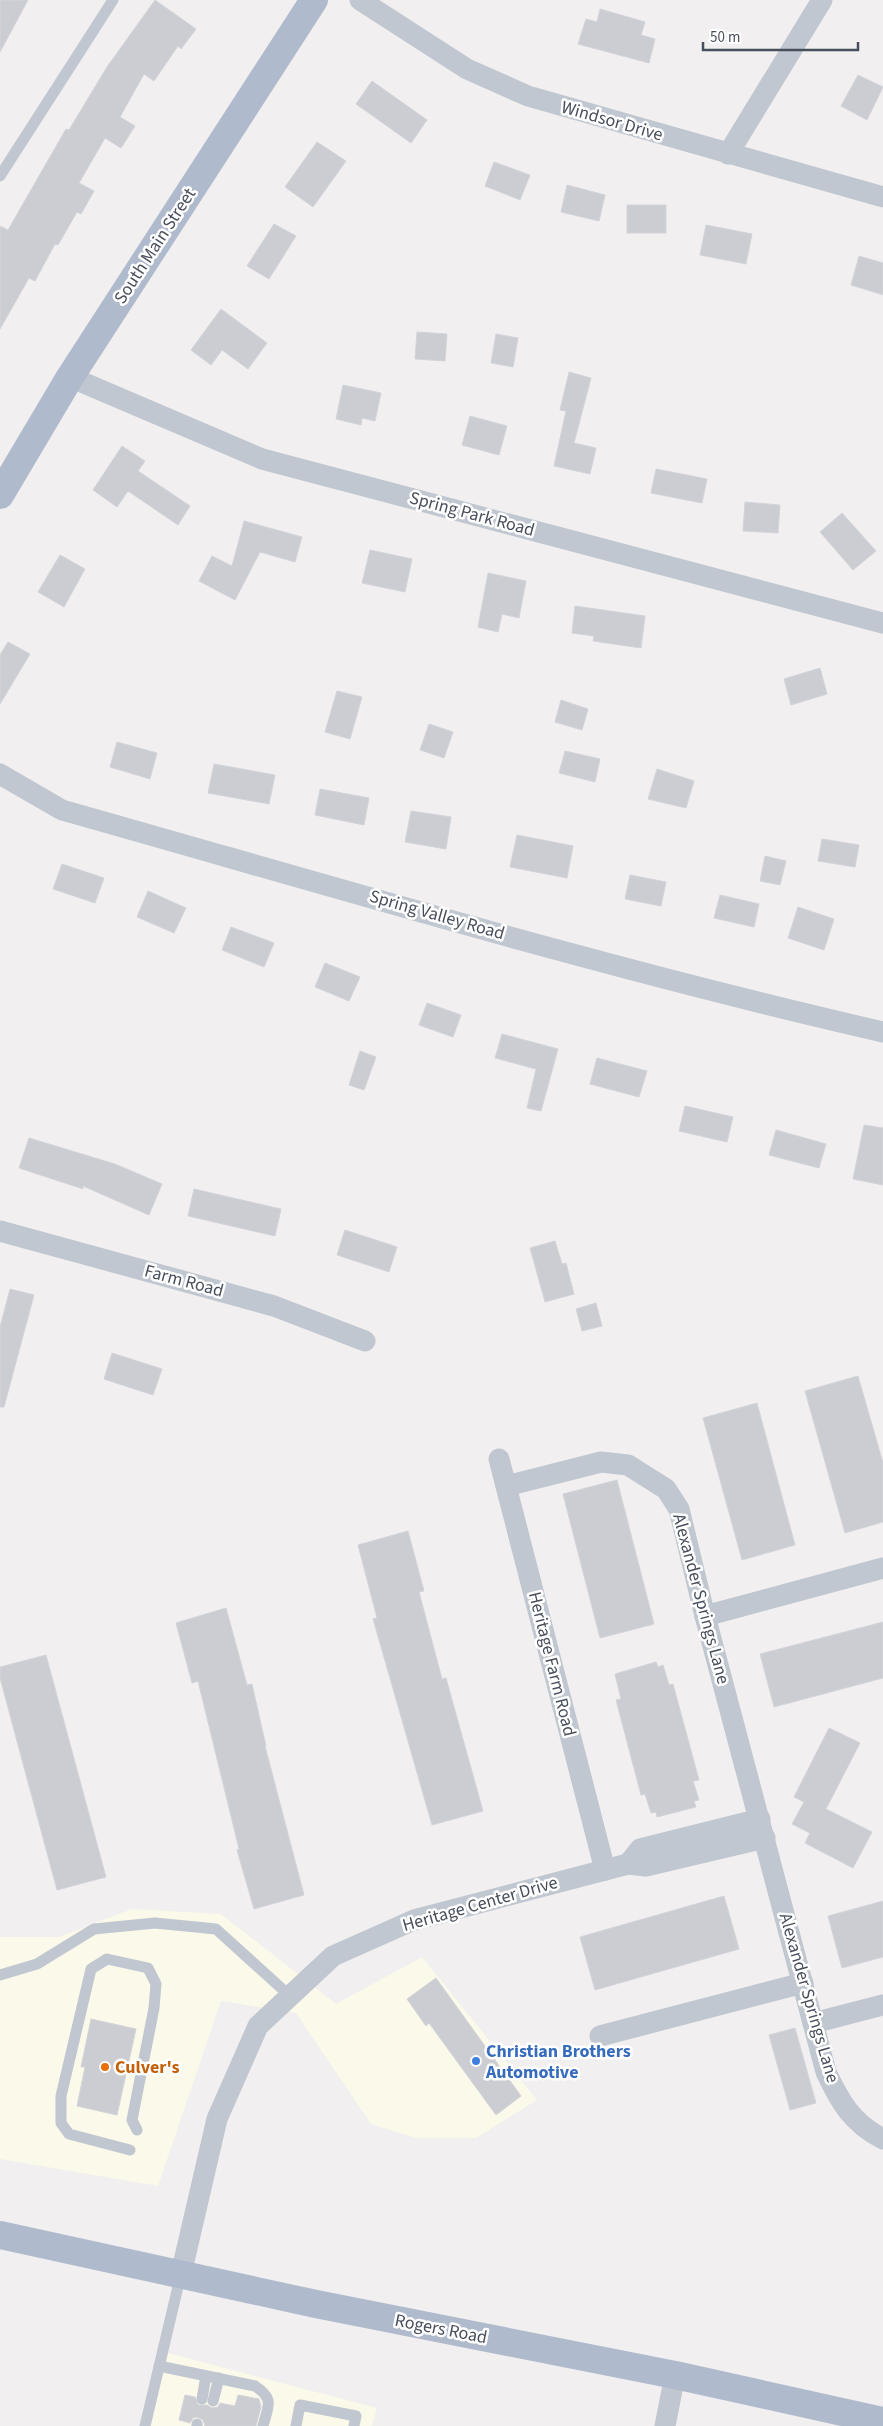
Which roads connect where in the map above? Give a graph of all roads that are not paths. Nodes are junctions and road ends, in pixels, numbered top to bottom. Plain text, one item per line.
1 (113, 0) edge
2 (314, 0) edge
3 (360, 0) edge
4 (822, 0) edge
5 (728, 154) junction
6 (0, 176) edge
7 (883, 197) edge
8 (70, 377) junction
9 (0, 495) edge
10 (883, 623) edge
11 (0, 774) edge
12 (883, 1032) edge
13 (0, 1231) edge
14 (365, 1341) dead end
15 (499, 1459) dead end
16 (506, 1486) junction
17 (883, 1568) edge
18 (705, 1616) junction
19 (762, 1828) junction
20 (605, 1870) junction
21 (0, 1975) edge
22 (803, 1983) junction
23 (290, 1996) junction
24 (883, 2005) edge
25 (813, 2023) junction
26 (600, 2036) dead end
27 (137, 2130) dead end
28 (883, 2139) edge
29 (130, 2150) dead end
30 (0, 2235) edge
31 (181, 2274) junction
32 (159, 2366) junction
33 (675, 2375) junction
34 (206, 2376) junction
35 (218, 2378) junction
36 (883, 2421) edge
37 (145, 2426) edge
38 (264, 2426) edge
39 (296, 2426) edge
40 (354, 2426) edge
41 (666, 2426) edge

1 - 6 lane
2 - 8 main road, South Main Street
3 - 5 street, Windsor Drive
4 - 5 street
5 - 7 street, Windsor Drive
8 - 9 main road, South Main Street
8 - 10 street, Spring Park Road
11 - 12 street, Spring Valley Road
13 - 14 street, Farm Road
15 - 16 street, Heritage Farm Road
16 - 18 street, Alexander Springs Lane
16 - 20 street, Heritage Farm Road
17 - 18 street
18 - 19 street, Alexander Springs Lane
19 - 20 street
19 - 22 street, Alexander Springs Lane
20 - 23 street, Heritage Center Drive
21 - 23 lane
22 - 25 street, Alexander Springs Lane
22 - 26 street
23 - 31 street, Heritage Center Drive
24 - 25 street
25 - 28 street, Alexander Springs Lane
27 - 29 lane
30 - 31 main road, Rogers Road
31 - 32 lane
31 - 33 main road, Rogers Road
32 - 34 lane
32 - 37 lane
33 - 36 main road, Rogers Road
33 - 41 street
34 - 35 lane
34 - 35 lane
35 - 38 lane
39 - 40 lane

